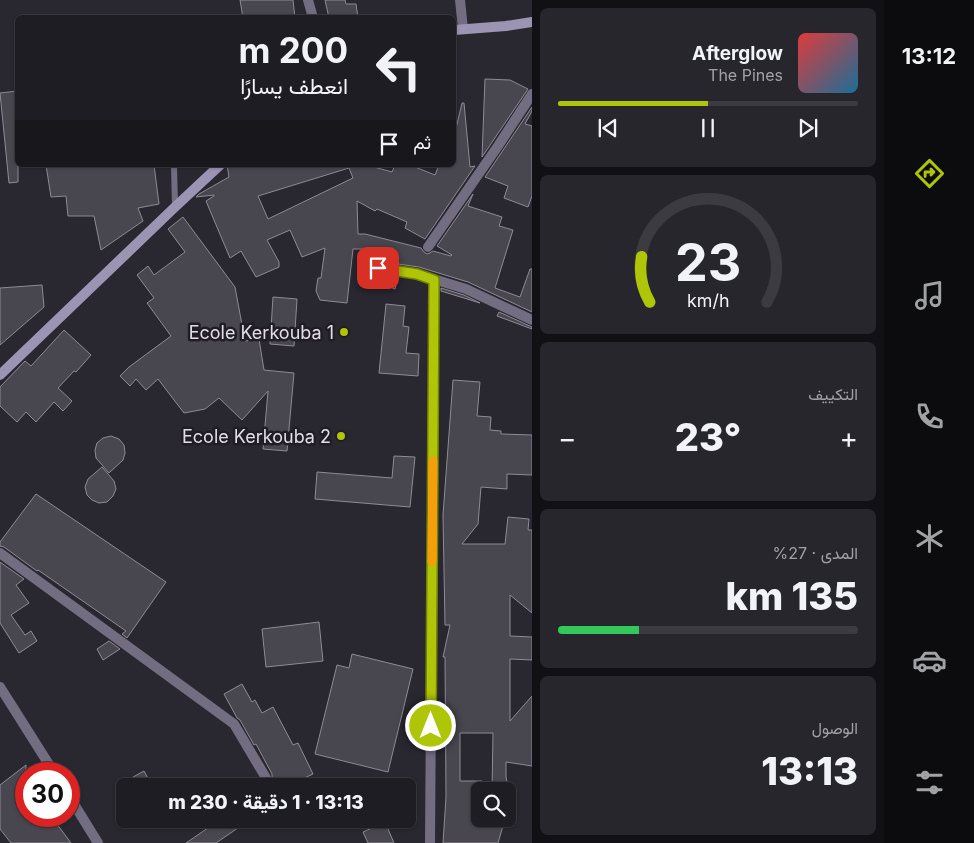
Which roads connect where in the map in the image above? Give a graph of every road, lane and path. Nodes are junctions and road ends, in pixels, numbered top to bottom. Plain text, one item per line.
1 (308, 0) edge
2 (460, 0) edge
3 (312, 15) edge
4 (532, 22) edge
5 (458, 29) edge
6 (532, 94) edge
7 (174, 167) edge
8 (218, 167) edge
9 (175, 207) junction
10 (428, 247) dead end
11 (378, 268) dead end
12 (434, 280) junction
13 (532, 320) edge
14 (0, 374) edge
15 (0, 553) edge
16 (0, 687) edge
17 (47, 762) edge
18 (266, 778) dead end
19 (80, 814) edge
20 (98, 843) edge
21 (430, 843) edge

1 - 3 street
2 - 5 street
4 - 5 main road
6 - 10 street
7 - 9 lane
8 - 9 main road
9 - 14 main road
11 - 12 street
12 - 13 street
12 - 21 street
15 - 18 street
16 - 17 street
19 - 20 street

